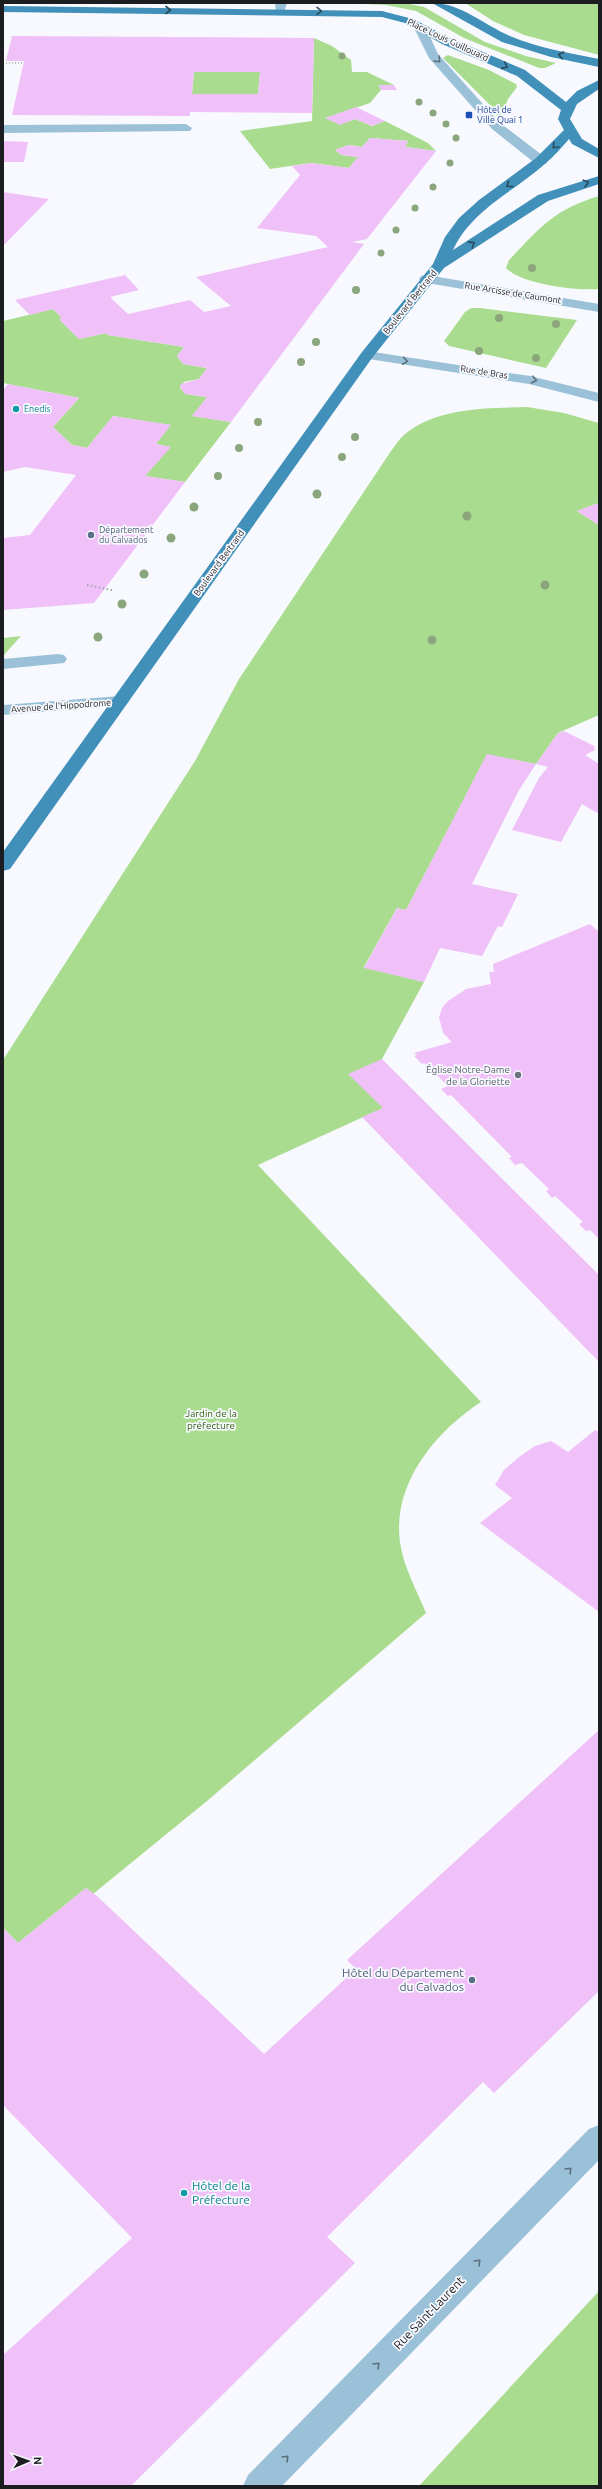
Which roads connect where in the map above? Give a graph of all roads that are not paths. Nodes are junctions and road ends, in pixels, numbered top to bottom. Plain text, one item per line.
1 (438, 3) edge
2 (281, 7) edge
3 (3, 9) edge
4 (419, 26) junction
5 (599, 63) edge
6 (599, 84) edge
7 (567, 108) junction
8 (186, 128) dead end
9 (3, 129) edge
10 (570, 131) junction
11 (599, 154) edge
12 (541, 161) junction
13 (599, 180) edge
14 (439, 266) junction
15 (426, 279) junction
16 (599, 299) edge
17 (571, 303) junction
18 (599, 308) edge
19 (366, 356) junction
20 (599, 398) edge
21 (58, 659) dead end
22 (3, 664) edge
23 (120, 701) junction
24 (3, 710) edge
25 (3, 865) edge
26 (599, 2139) edge
27 (259, 2486) edge

5 -> 1 main road
3 -> 2 main road, Place Louis Guillouard
2 -> 4 main road, Place Louis Guillouard
4 -> 7 main road, Place Louis Guillouard
4 -> 12 street
6 - 7 main road
7 - 10 main road
8 - 9 street
10 - 11 main road
10 -> 12 main road, Boulevard Bertrand
12 -> 14 main road, Boulevard Bertrand
14 -> 13 main road, Boulevard Bertrand
14 - 15 main road, Boulevard Bertrand
15 - 17 street, Rue Arcisse de Caumont
15 - 19 main road, Boulevard Bertrand
16 - 17 street
17 - 18 street, Rue Arcisse de Caumont
19 -> 20 street, Rue de Bras
19 - 23 main road, Boulevard Bertrand
21 - 22 street
23 - 24 street, Avenue de l'Hippodrome
23 - 25 main road, Boulevard Bertrand
27 -> 26 street, Rue Saint-Laurent

